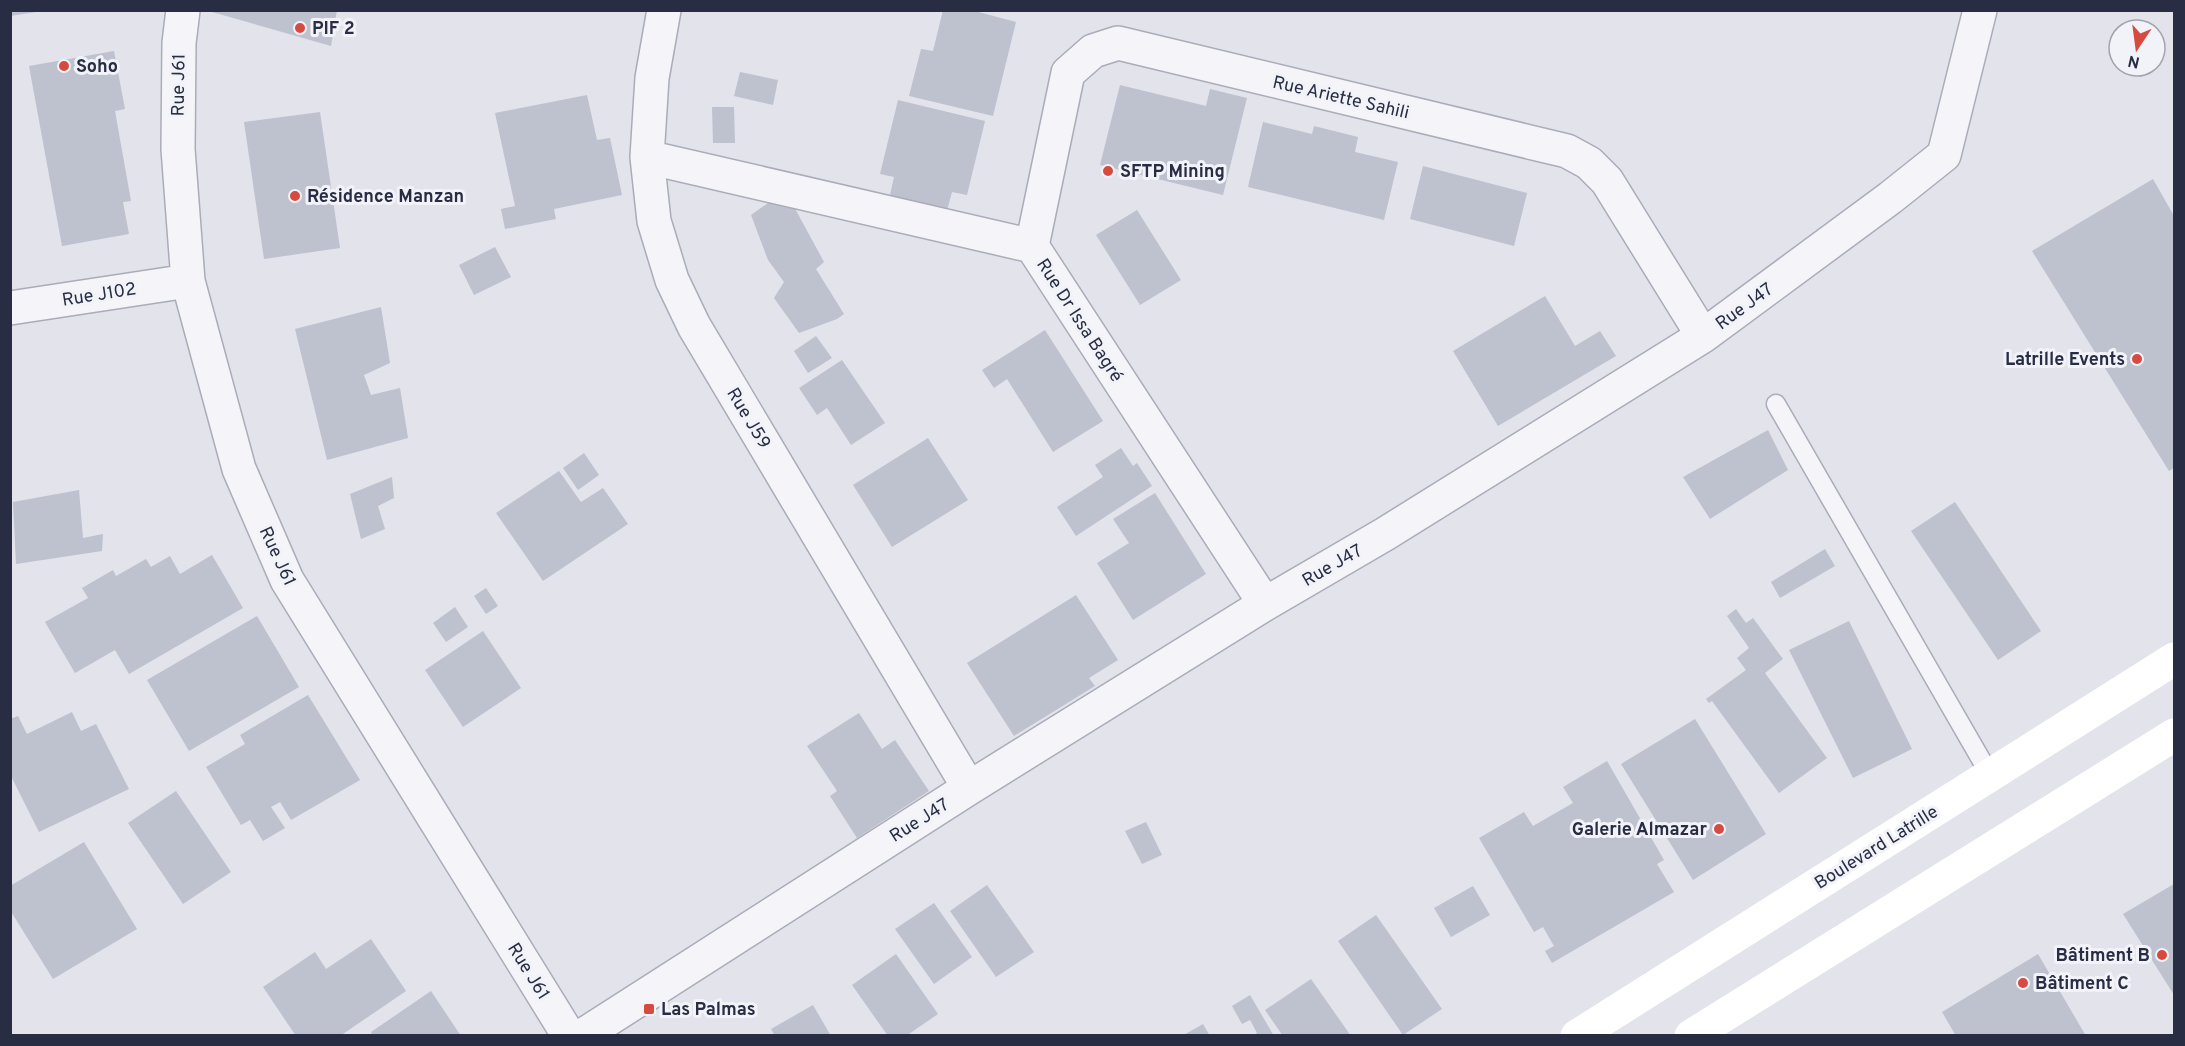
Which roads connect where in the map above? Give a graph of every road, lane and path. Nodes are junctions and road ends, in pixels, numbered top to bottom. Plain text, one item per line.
1 (183, 10) edge
2 (664, 10) edge
3 (1980, 10) edge
4 (647, 157) junction
5 (1032, 246) junction
6 (188, 281) junction
7 (10, 308) edge
8 (1703, 336) junction
9 (1776, 404) dead end
10 (1265, 604) junction
11 (2175, 659) edge
12 (2175, 735) edge
13 (1990, 775) junction
14 (969, 788) junction
15 (568, 1035) edge
16 (582, 1035) edge
17 (1577, 1035) edge
18 (1691, 1035) edge

1 - 6 street, Rue J61
2 - 4 street, Rue J59
3 - 8 street, Rue J47
4 - 5 street, Rue Dr Issa Bagré
4 - 14 street, Rue J59
5 - 8 street, Rue Ariette Sahili
5 - 10 street, Rue Dr Issa Bagré
6 - 7 street, Rue J102
6 - 15 street, Rue J61
8 - 10 street, Rue J47
9 - 13 lane
10 - 14 street, Rue J47
11 - 13 main road, Boulevard Latrille
12 - 18 main road
13 - 17 main road, Boulevard Latrille
14 - 16 street, Rue J47

